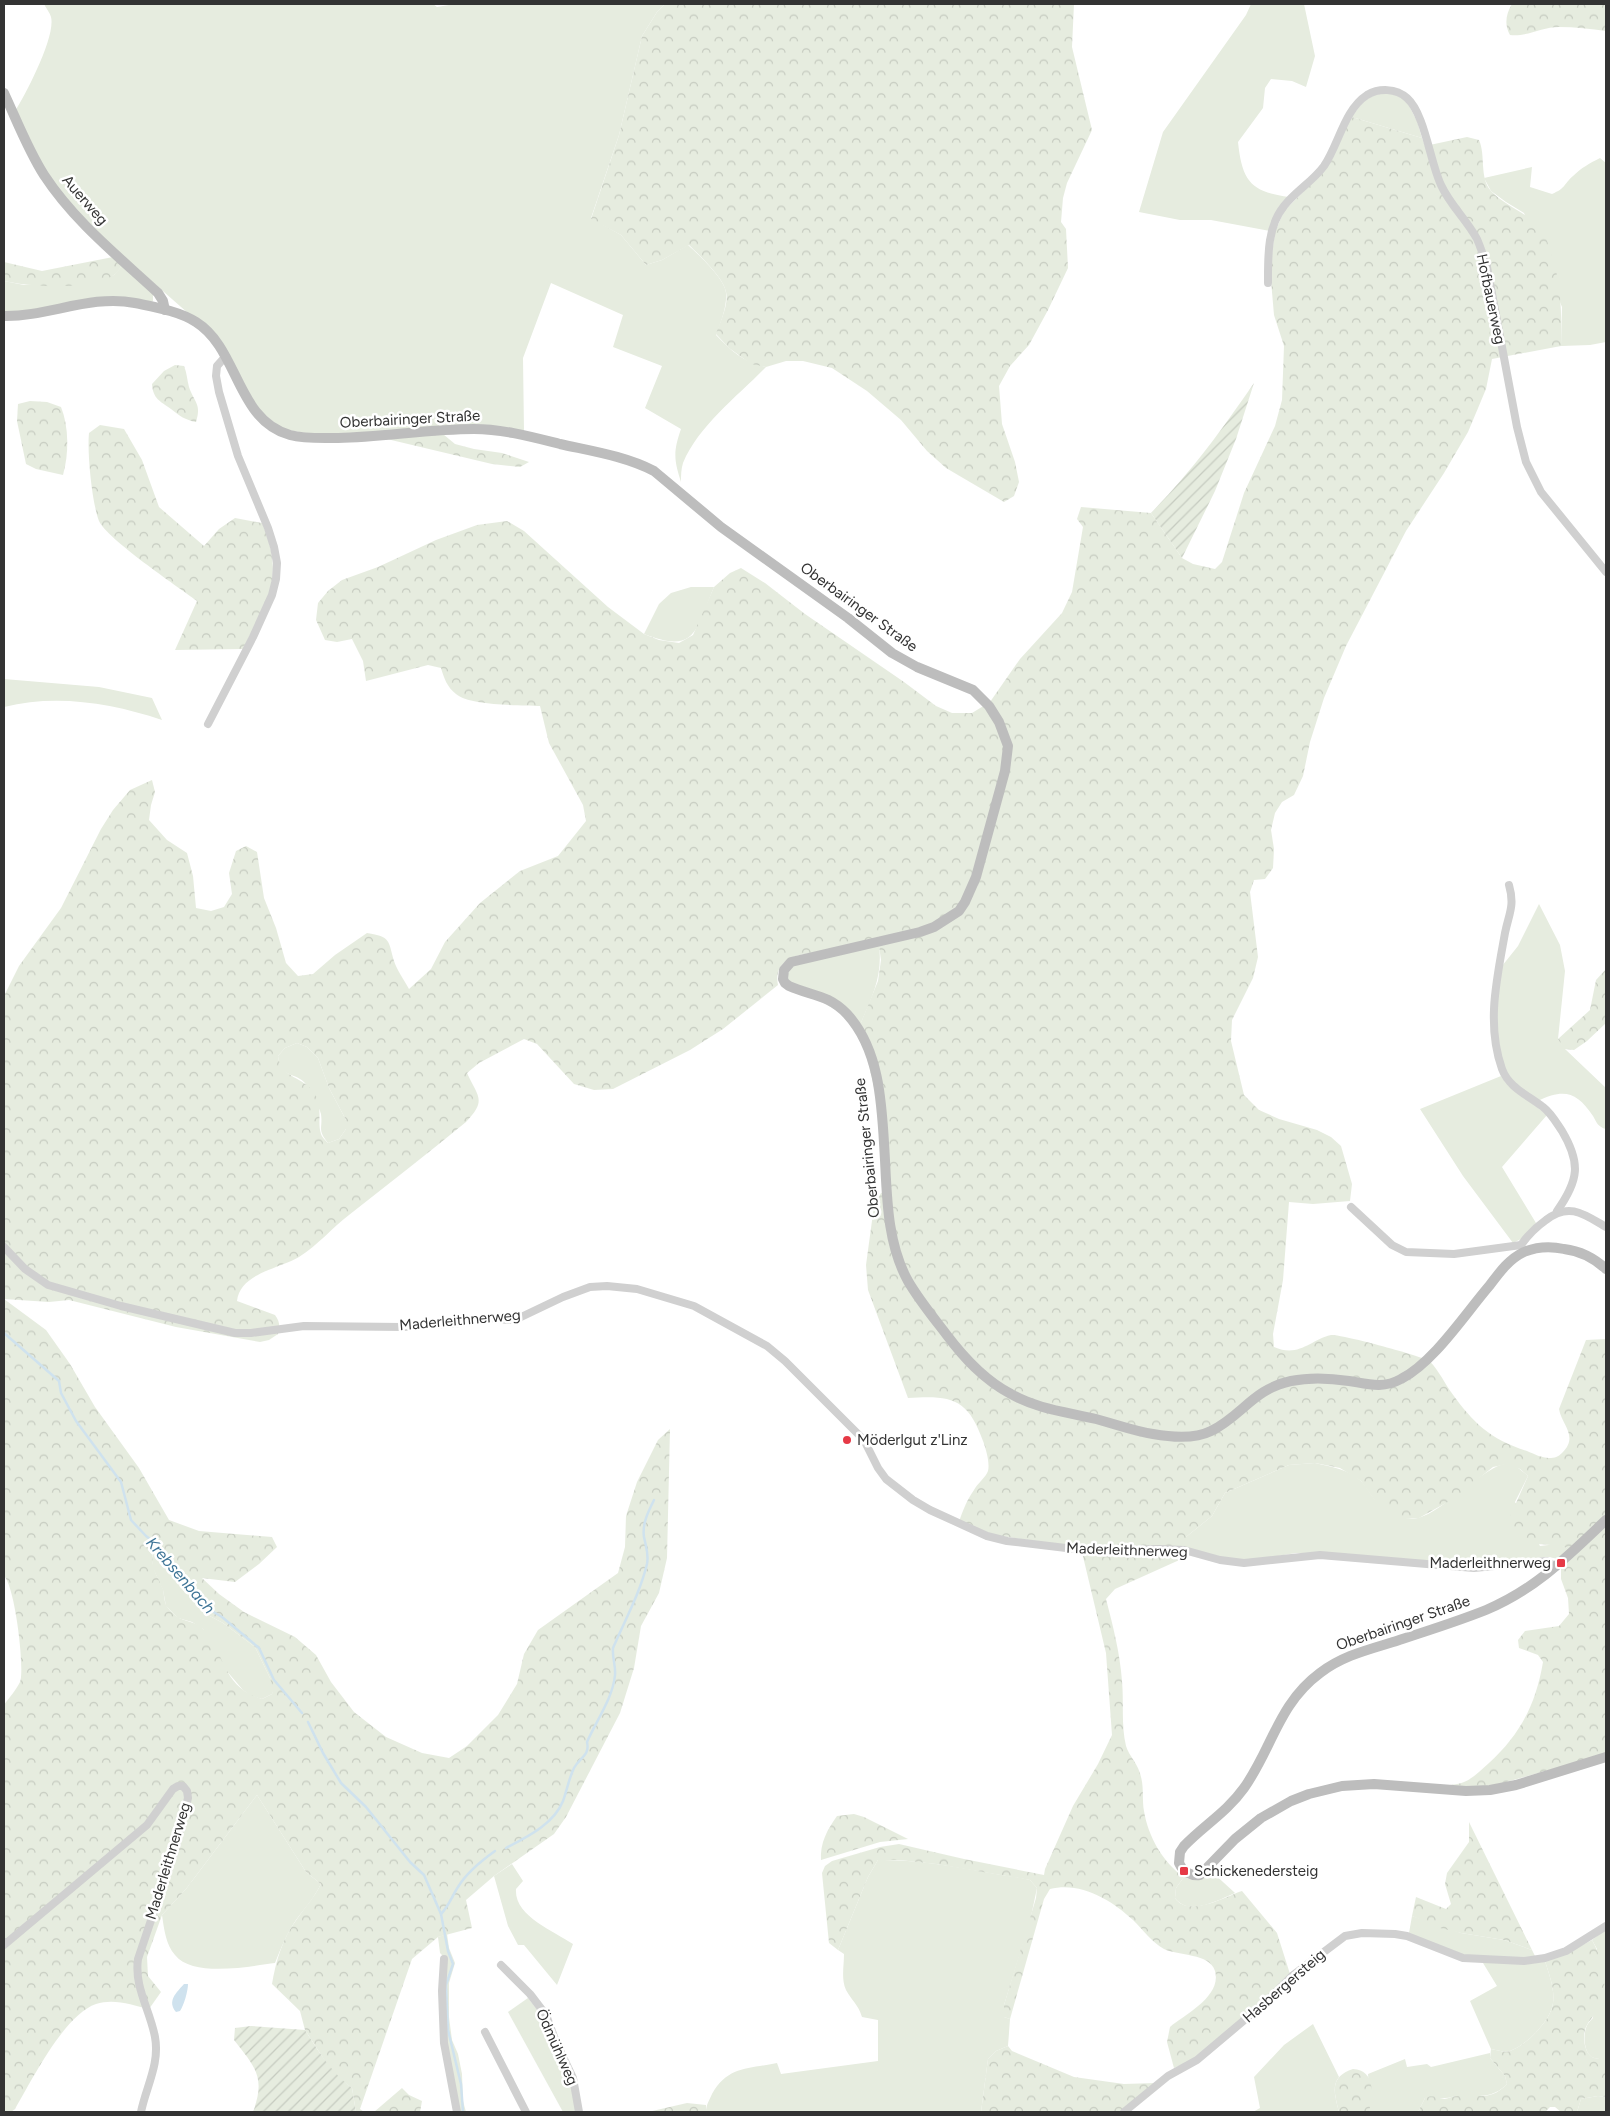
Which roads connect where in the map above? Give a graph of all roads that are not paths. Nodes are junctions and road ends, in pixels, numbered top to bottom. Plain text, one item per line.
1 (4, 93) edge
2 (1268, 283) dead end
3 (165, 310) junction
4 (4, 316) edge
5 (225, 357) junction
6 (1606, 572) edge
7 (208, 724) dead end
8 (1509, 885) dead end
9 (1351, 1206) dead end
10 (1557, 1211) junction
11 (1606, 1228) edge
12 (4, 1247) edge
13 (1523, 1248) junction
14 (1606, 1269) edge
15 (1606, 1520) edge
16 (1556, 1567) junction
17 (1606, 1758) edge
18 (1606, 1926) edge
19 (4, 1945) edge
20 (444, 1959) dead end
21 (501, 1965) dead end
22 (485, 2032) dead end
23 (141, 2112) edge
24 (457, 2112) edge
25 (526, 2112) edge
26 (578, 2112) edge
27 (1124, 2112) edge

1 - 3 street, Auerweg
2 - 6 street, Hofbauerweg
3 - 4 street, Oberbairinger Straße
3 - 5 street, Oberbairinger Straße
5 - 7 street
5 - 13 street, Oberbairinger Straße
8 - 10 street, Oberbairinger Straße
9 - 13 street, Oberbairinger Straße
10 - 11 street
10 - 13 street, Oberbairinger Straße
12 - 16 street, Maderleithnerweg
13 - 14 street, Oberbairinger Straße
15 - 16 street, Oberbairinger Straße
16 - 17 street, Oberbairinger Straße
18 - 27 street, Hasbergersteig
19 - 23 street, Maderleithnerweg
20 - 24 street
21 - 26 street, Ödmühlweg
22 - 25 street

